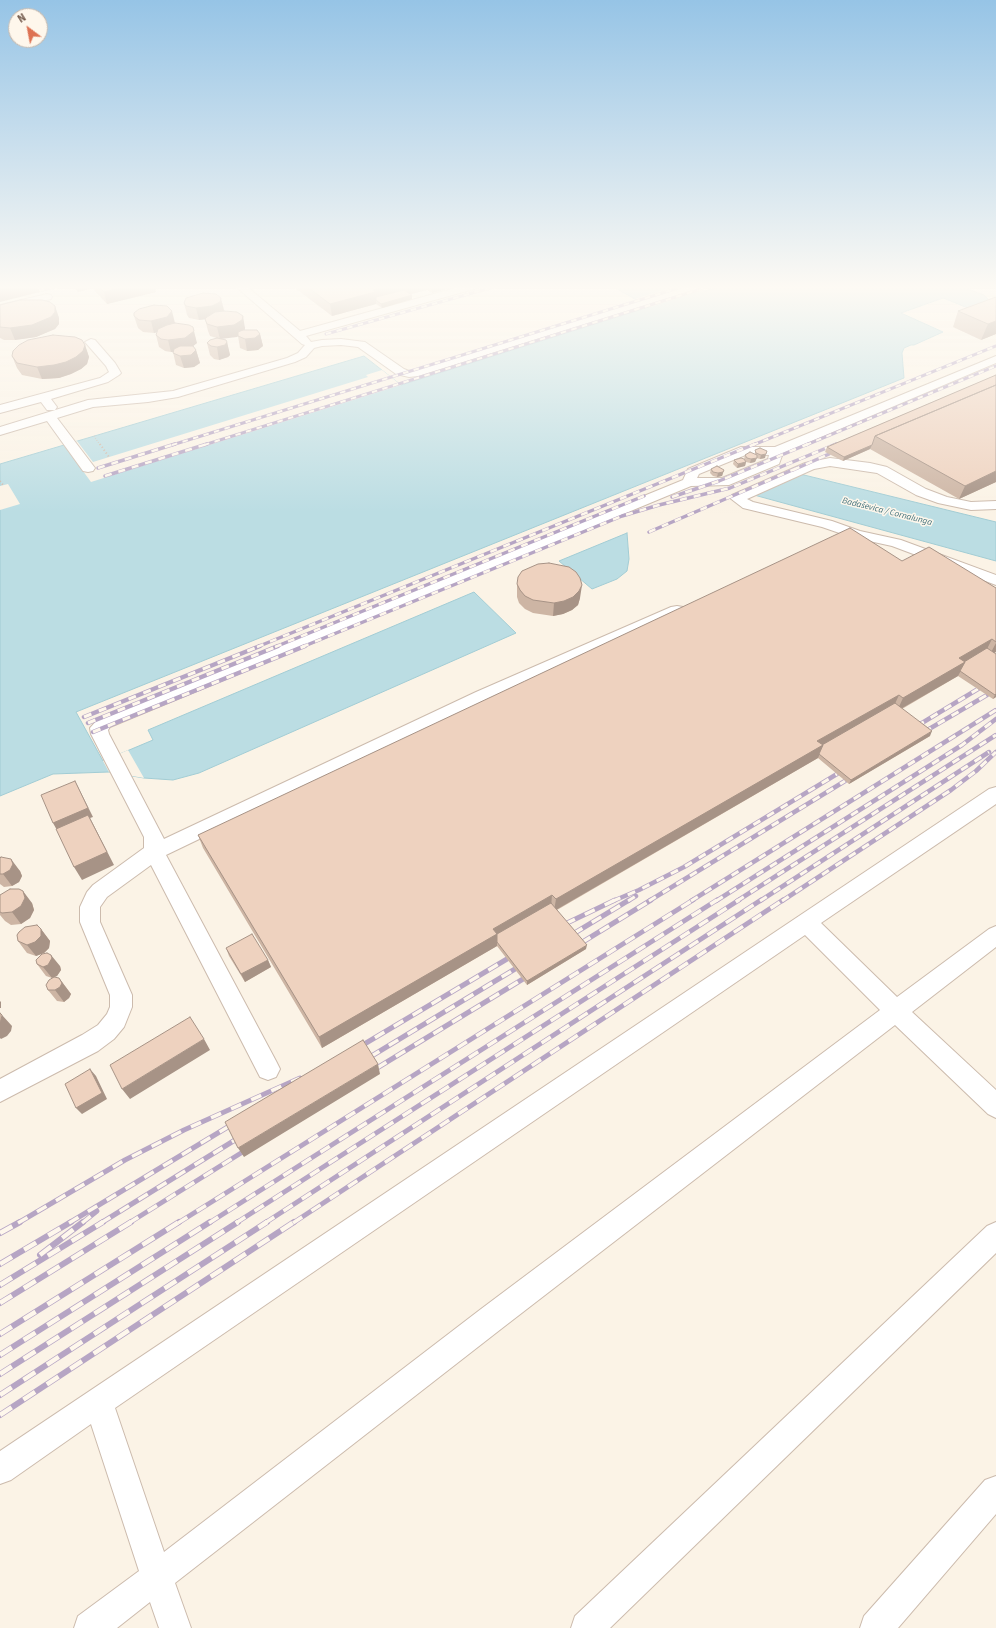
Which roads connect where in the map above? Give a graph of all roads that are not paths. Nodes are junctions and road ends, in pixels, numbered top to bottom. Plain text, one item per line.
1 (107, 361) edge
2 (288, 361) edge
3 (385, 361) edge
4 (455, 361) edge
5 (994, 361) edge
6 (44, 397) junction
7 (0, 409) edge
8 (52, 414) junction
9 (0, 431) edge
10 (777, 450) junction
11 (88, 468) dead end
12 (689, 482) junction
13 (996, 506) edge
14 (856, 534) junction
15 (830, 542) edge
16 (996, 580) edge
17 (689, 606) edge
18 (996, 794) edge
19 (154, 852) junction
20 (806, 922) junction
21 (996, 935) edge
22 (896, 1011) junction
23 (268, 1069) dead end
24 (0, 1091) edge
25 (996, 1106) edge
26 (996, 1235) edge
27 (98, 1402) junction
28 (0, 1469) edge
29 (996, 1491) edge
30 (157, 1577) junction
31 (90, 1628) edge
32 (175, 1628) edge
33 (587, 1628) edge
34 (876, 1628) edge

1 - 6 street
2 - 8 street
3 - 4 street
5 - 10 street
6 - 7 street
6 - 8 street
8 - 9 street
8 - 11 street
10 - 12 street
10 - 12 street
12 - 19 street
13 - 14 street
14 - 15 street
14 - 16 street
17 - 19 street
18 - 20 street
19 - 23 street
19 - 24 street
20 - 22 street
20 - 27 street
21 - 22 street
22 - 25 street
22 - 30 street
26 - 33 street
27 - 28 street
27 - 30 street
29 - 34 street
30 - 31 street
30 - 32 street

